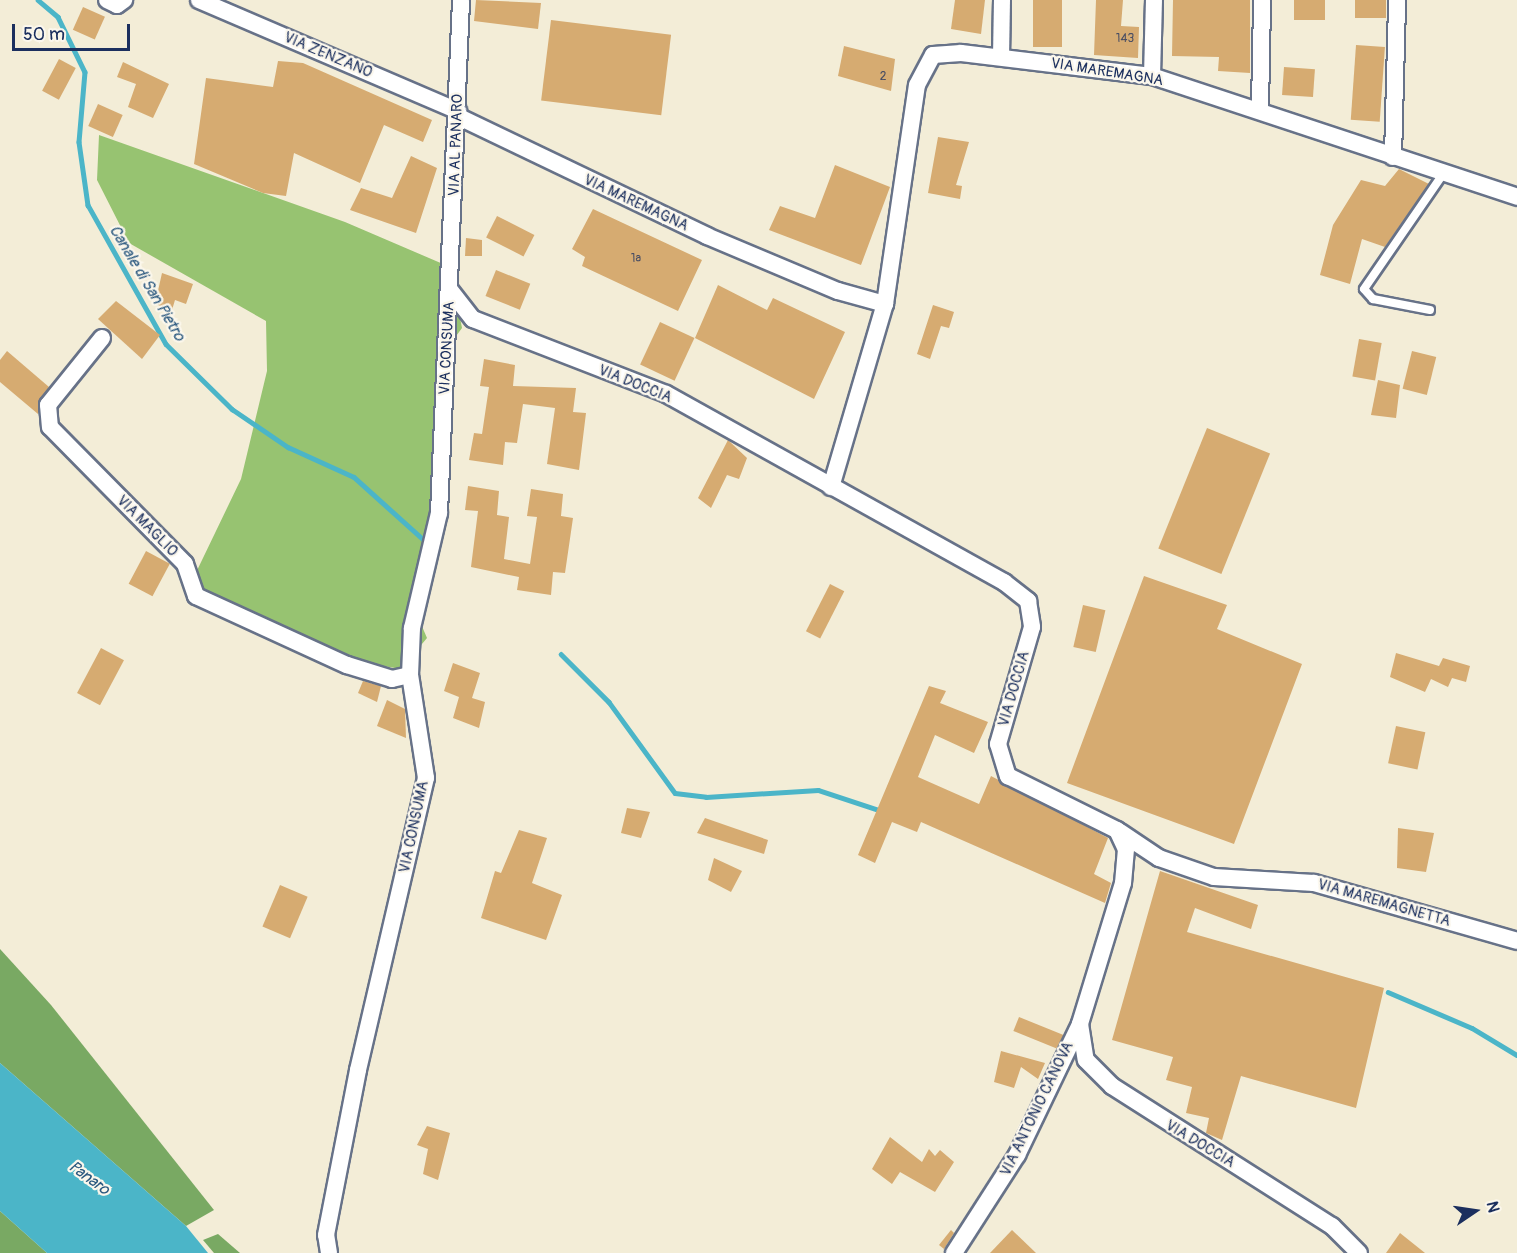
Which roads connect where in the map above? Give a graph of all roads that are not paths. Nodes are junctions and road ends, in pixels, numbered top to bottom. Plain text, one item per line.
1 (107, 0) edge
2 (124, 0) edge
3 (199, 0) edge
4 (461, 0) edge
5 (1002, 0) edge
6 (1154, 0) edge
7 (1262, 0) edge
8 (1397, 0) edge
9 (1001, 57) junction
10 (1152, 76) junction
11 (1260, 108) junction
12 (458, 114) junction
13 (1393, 157) junction
14 (1443, 174) junction
15 (1517, 196) edge
16 (450, 290) junction
17 (885, 304) junction
18 (1430, 310) dead end
19 (102, 338) dead end
20 (831, 487) junction
21 (410, 675) junction
22 (1117, 830) junction
23 (1517, 941) edge
24 (1080, 1024) junction
25 (329, 1253) edge
26 (954, 1253) edge
27 (1359, 1253) edge

1 - 2 street
3 - 12 street, VIA ZENZANO
4 - 12 street, VIA AL PANARO
5 - 9 street
6 - 10 street
7 - 11 street
8 - 13 street
9 - 10 street, VIA MAREMAGNA
9 - 17 street, VIA MAREMAGNA
10 - 11 street, VIA MAREMAGNA
11 - 13 street, VIA MAREMAGNA
12 - 16 street, VIA AL PANARO
12 - 17 street, VIA MAREMAGNA
13 - 14 street, VIA MAREMAGNA
14 - 15 street, VIA MAREMAGNA
14 - 18 lane
16 - 20 street, VIA DOCCIA
16 - 21 street, VIA CONSUMA
17 - 20 street, VIA MAREMAGNA
19 - 21 street, VIA MAGLIO
20 - 22 street, VIA DOCCIA
21 - 25 street, VIA CONSUMA
22 - 23 street, VIA MAREMAGNETTA
22 - 24 street, VIA DOCCIA
24 - 26 street, VIA ANTONIO CANOVA
24 - 27 street, VIA DOCCIA

